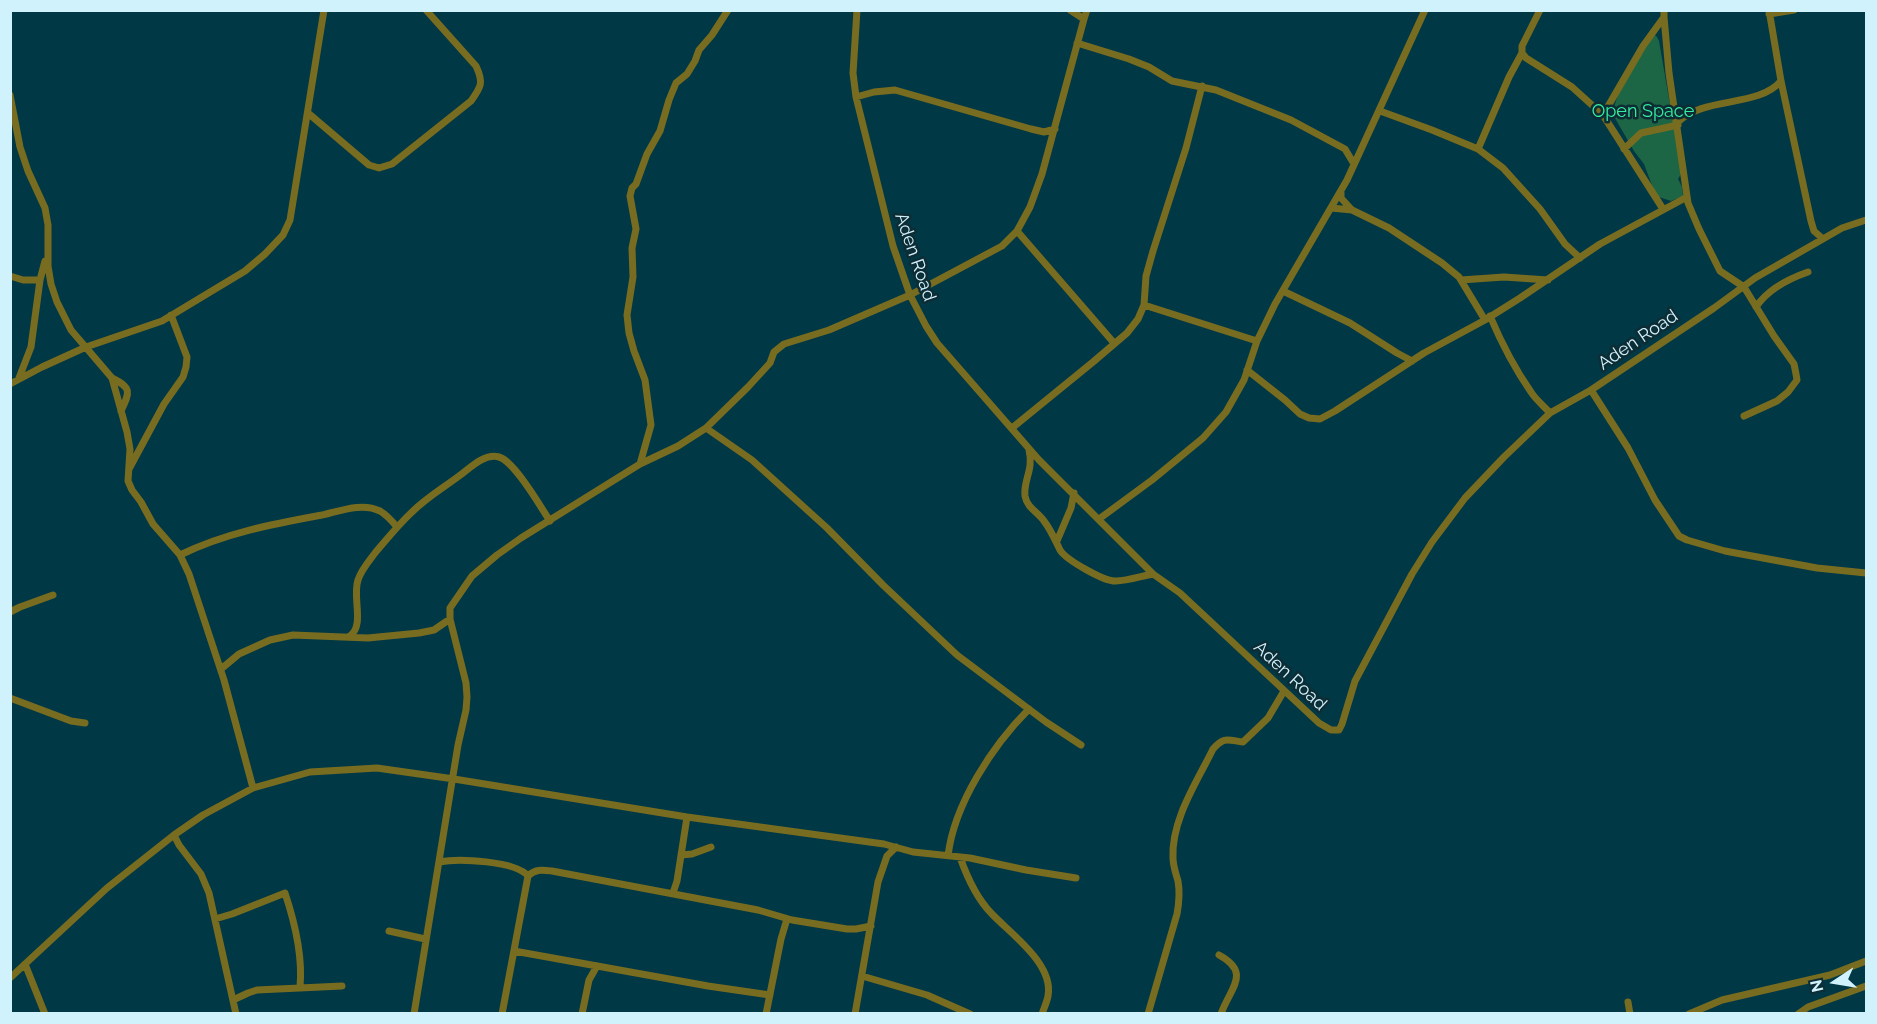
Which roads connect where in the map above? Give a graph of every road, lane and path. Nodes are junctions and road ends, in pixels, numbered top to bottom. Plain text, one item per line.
1 (324, 10) edge
2 (426, 10) edge
3 (728, 10) edge
4 (857, 10) edge
5 (1070, 10) edge
6 (1087, 10) edge
7 (1425, 10) edge
8 (1540, 10) edge
9 (1794, 10) edge
10 (1769, 12) edge
11 (1664, 14) edge
12 (1084, 19) junction
13 (1077, 43) junction
14 (1522, 53) junction
15 (1781, 81) junction
16 (1202, 86) junction
17 (10, 95) edge
18 (856, 98) junction
19 (1380, 111) junction
20 (308, 113) junction
21 (1603, 115) junction
22 (1678, 124) junction
23 (1055, 129) junction
24 (1345, 149) junction
25 (1478, 149) junction
26 (1624, 149) junction
27 (1360, 151) junction
28 (1354, 164) junction
29 (1341, 193) junction
30 (1687, 197) junction
31 (1331, 208) junction
32 (1663, 208) junction
33 (1352, 210) junction
34 (1866, 220) edge
35 (1017, 231) junction
36 (1823, 239) junction
37 (47, 257) junction
38 (1580, 258) junction
39 (1808, 272) dead end
40 (10, 276) edge
41 (40, 280) junction
42 (1461, 280) junction
43 (1548, 280) junction
44 (1744, 287) junction
45 (1283, 291) junction
46 (910, 296) junction
47 (1144, 305) junction
48 (1756, 307) junction
49 (171, 315) junction
50 (1488, 318) junction
51 (1257, 341) junction
52 (1114, 343) junction
53 (86, 347) junction
54 (28, 357) junction
55 (1412, 361) junction
56 (42, 367) junction
57 (1247, 370) junction
58 (19, 378) junction
59 (112, 378) junction
60 (10, 384) edge
61 (1591, 390) junction
62 (121, 411) junction
63 (1550, 413) junction
64 (1744, 416) dead end
65 (706, 428) junction
66 (1012, 428) junction
67 (1028, 447) junction
68 (640, 464) junction
69 (128, 471) junction
70 (1074, 493) junction
71 (1099, 519) junction
72 (550, 520) junction
73 (397, 527) junction
74 (1058, 541) junction
75 (180, 555) junction
76 (1866, 573) edge
77 (1153, 574) junction
78 (53, 595) dead end
79 (10, 612) edge
80 (450, 619) junction
81 (350, 636) junction
82 (221, 669) junction
83 (1284, 691) junction
84 (10, 698) edge
85 (1029, 709) junction
86 (85, 723) dead end
87 (1081, 745) dead end
88 (454, 779) junction
89 (253, 788) junction
90 (687, 817) junction
91 (174, 835) junction
92 (711, 847) dead end
93 (896, 847) junction
94 (681, 855) junction
95 (948, 856) junction
96 (960, 857) junction
97 (440, 862) junction
98 (528, 876) junction
99 (1076, 878) dead end
100 (673, 893) junction
101 (215, 919) junction
102 (787, 919) junction
103 (871, 926) junction
104 (389, 931) dead end
105 (425, 939) junction
106 (514, 951) junction
107 (1219, 954) dead end
108 (1866, 961) edge
109 (25, 964) junction
110 (597, 966) junction
111 (862, 976) junction
112 (10, 978) edge
113 (342, 986) dead end
114 (1866, 986) edge
115 (300, 987) junction
116 (770, 995) junction
117 (233, 1000) junction
118 (1628, 1002) dead end
119 (45, 1014) edge
120 (236, 1014) edge
121 (414, 1014) edge
122 (502, 1014) edge
123 (582, 1014) edge
124 (766, 1014) edge
125 (855, 1014) edge
126 (970, 1014) edge
127 (1042, 1014) edge
128 (1148, 1014) edge
129 (1221, 1014) edge
130 (1630, 1014) edge
131 (1689, 1014) edge
132 (1798, 1014) edge

1 - 20 street
2 - 20 street
3 - 68 street
4 - 18 street, Aden Road
5 - 12 street
6 - 12 street
7 - 19 street
8 - 14 street
9 - 10 street
10 - 15 street
11 - 21 street
11 - 22 street
12 - 13 street
13 - 16 street
13 - 23 street
14 - 21 street
14 - 25 street
15 - 22 street
15 - 36 street
16 - 24 street
16 - 47 street
17 - 37 street
18 - 23 street
18 - 46 street, Aden Road
19 - 25 street
19 - 27 street
20 - 49 street
21 - 26 street
22 - 26 street
22 - 30 street
23 - 35 street
24 - 27 street
24 - 28 street
25 - 38 street
26 - 32 street
27 - 28 street
28 - 29 street
29 - 31 street
29 - 33 street
30 - 32 street
30 - 44 street
31 - 33 street
31 - 45 street
32 - 38 street
33 - 42 street
34 - 36 street, Aden Road
35 - 46 street
35 - 52 street
36 - 44 street, Aden Road
37 - 41 street
37 - 53 street
38 - 43 street
39 - 48 street
40 - 41 street
41 - 54 street
42 - 43 street
42 - 50 street
43 - 50 street
44 - 48 street
44 - 61 street, Aden Road
45 - 51 street
45 - 55 street
46 - 65 street
46 - 66 street, Aden Road
47 - 51 street
47 - 52 street
48 - 64 street
49 - 53 street
49 - 69 street
50 - 55 street
50 - 63 street
51 - 57 street
52 - 66 street
53 - 56 street
53 - 59 street
54 - 56 street
54 - 58 street
55 - 57 street
56 - 58 street
57 - 71 street
58 - 60 street
59 - 62 street
59 - 62 street
61 - 63 street, Aden Road
61 - 76 street
62 - 69 street
63 - 83 street, Aden Road
65 - 68 street
65 - 85 street
66 - 67 street, Aden Road
67 - 70 street, Aden Road
67 - 74 street
68 - 72 street
69 - 75 street
70 - 71 street, Aden Road
70 - 74 street
71 - 77 street, Aden Road
72 - 73 street
72 - 80 street
73 - 75 street
73 - 81 street
74 - 77 street
75 - 82 street
77 - 83 street, Aden Road
78 - 79 street
80 - 81 street
80 - 88 street
81 - 82 street
82 - 89 street
83 - 128 street
84 - 86 street
85 - 87 street
85 - 95 street
88 - 89 street
88 - 90 street
88 - 97 street
89 - 91 street
90 - 93 street
90 - 94 street
91 - 101 street
91 - 109 street
92 - 94 street
93 - 95 street
93 - 103 street
94 - 100 street
95 - 96 street
96 - 99 street
96 - 127 street
97 - 98 street
97 - 105 street
98 - 100 street
98 - 106 street
100 - 102 street
101 - 115 street
101 - 117 street
102 - 103 street
102 - 116 street
103 - 111 street
104 - 105 street
105 - 121 street
106 - 110 street
106 - 122 street
107 - 129 street
108 - 131 street
109 - 112 street
109 - 119 street
110 - 116 street
110 - 123 street
111 - 125 street
111 - 126 street
113 - 115 street
114 - 132 street
115 - 117 street
116 - 124 street
117 - 120 street
118 - 130 street

